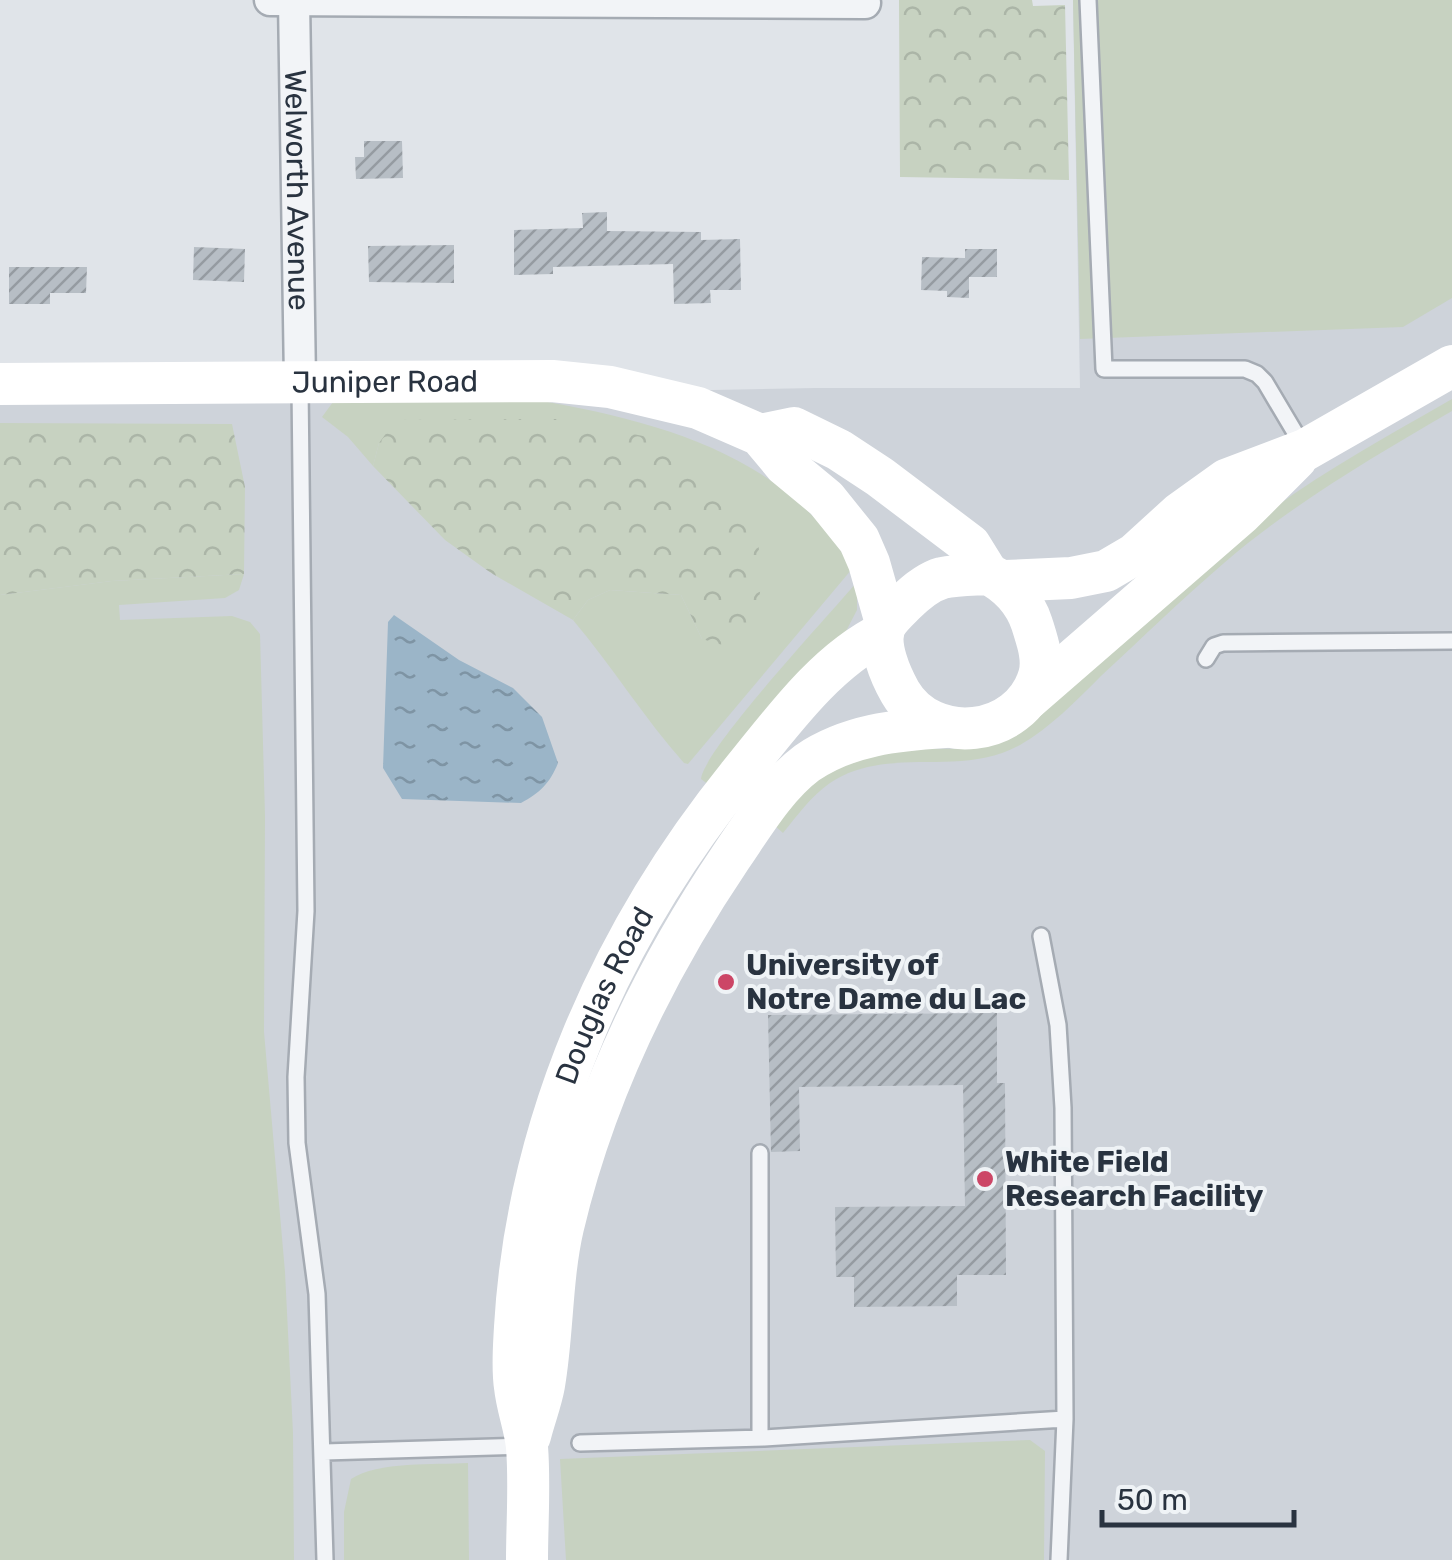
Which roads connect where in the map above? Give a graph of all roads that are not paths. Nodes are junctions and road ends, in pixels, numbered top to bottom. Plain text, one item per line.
1 (270, 0) edge
2 (294, 0) edge
3 (1088, 0) edge
4 (864, 3) dead end
5 (1452, 366) edge
6 (300, 381) junction
7 (0, 384) edge
8 (760, 435) junction
9 (1305, 450) junction
10 (996, 578) junction
11 (885, 628) junction
12 (1452, 642) edge
13 (1206, 659) dead end
14 (1028, 699) junction
15 (944, 727) junction
16 (1041, 936) dead end
17 (760, 1153) dead end
18 (1064, 1419) junction
19 (760, 1438) junction
20 (580, 1443) dead end
21 (527, 1446) junction
22 (324, 1452) junction
23 (325, 1560) edge
24 (527, 1560) edge
25 (1059, 1560) edge

1 - 2 street
2 - 4 street
2 - 6 street, Welworth Avenue
3 - 9 lane
5 - 9 street
6 - 7 street, Juniper Road
6 - 8 street, Juniper Road
6 - 22 lane
8 - 10 street, Juniper Road
8 - 11 street, Juniper Road
9 - 10 street
9 - 14 street
10 - 11 street
10 - 14 street
11 - 15 street
11 - 21 street, Douglas Road
12 - 13 lane
14 - 15 street
15 - 21 street, Douglas Road
16 - 18 lane
17 - 19 lane
18 - 19 lane
18 - 25 lane
19 - 20 lane
21 - 22 lane
21 - 24 street, Douglas Road
22 - 23 lane

